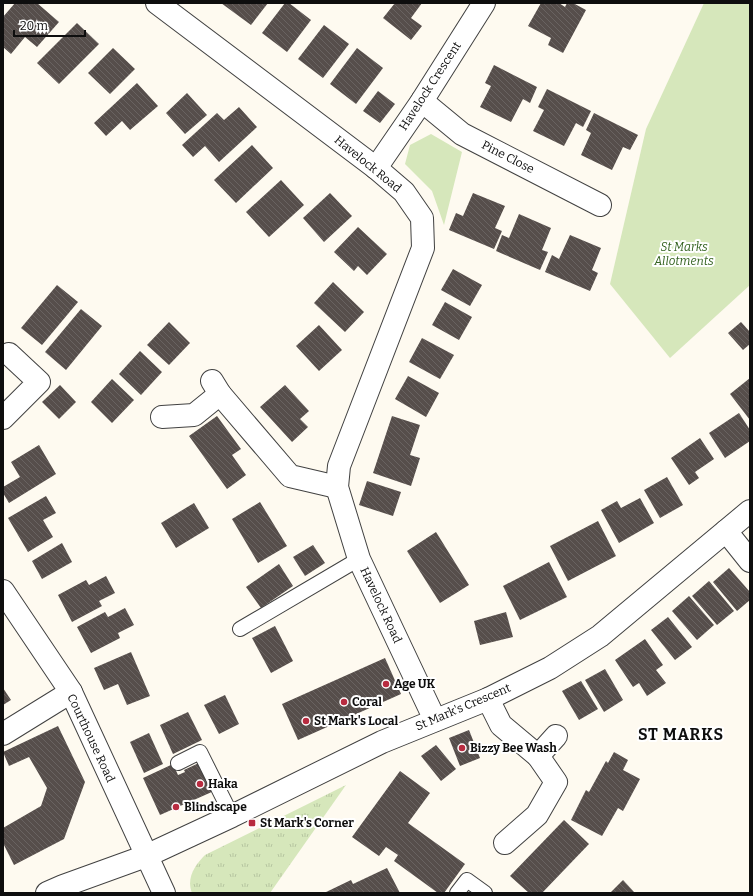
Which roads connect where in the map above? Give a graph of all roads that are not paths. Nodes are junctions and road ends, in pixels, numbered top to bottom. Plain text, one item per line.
1 (157, 3) edge
2 (484, 3) edge
3 (422, 101) junction
4 (376, 168) junction
5 (600, 205) dead end
6 (9, 354) dead end
7 (162, 417) dead end
8 (3, 418) edge
9 (337, 487) junction
10 (750, 510) edge
11 (726, 531) junction
12 (359, 559) junction
13 (750, 561) edge
14 (3, 591) edge
15 (240, 629) dead end
16 (70, 692) junction
17 (488, 699) junction
18 (435, 720) junction
19 (3, 734) edge
20 (556, 736) dead end
21 (538, 756) junction
22 (178, 763) dead end
23 (232, 816) junction
24 (504, 843) dead end
25 (146, 856) junction
26 (47, 893) edge
27 (164, 893) edge
28 (457, 893) edge
29 (485, 893) edge

1 - 4 street, Havelock Road
2 - 3 street, Havelock Crescent
3 - 4 street, Havelock Crescent
3 - 5 street, Pine Close
4 - 9 street, Havelock Road
6 - 8 street
7 - 9 street
9 - 12 street, Havelock Road
10 - 11 street, St Mark's Crescent
11 - 13 street
11 - 17 street, St Mark's Crescent
12 - 15 lane
12 - 18 street, Havelock Road
14 - 16 street, Courthouse Road
16 - 19 street
16 - 25 street, Courthouse Road
17 - 18 street, St Mark's Crescent
17 - 21 street
18 - 23 street, St Mark's Crescent
20 - 21 street
21 - 24 street
22 - 23 lane
23 - 25 street, St Mark's Crescent
25 - 26 street, St Mark's Crescent
25 - 27 street, Courthouse Road
28 - 29 lane

